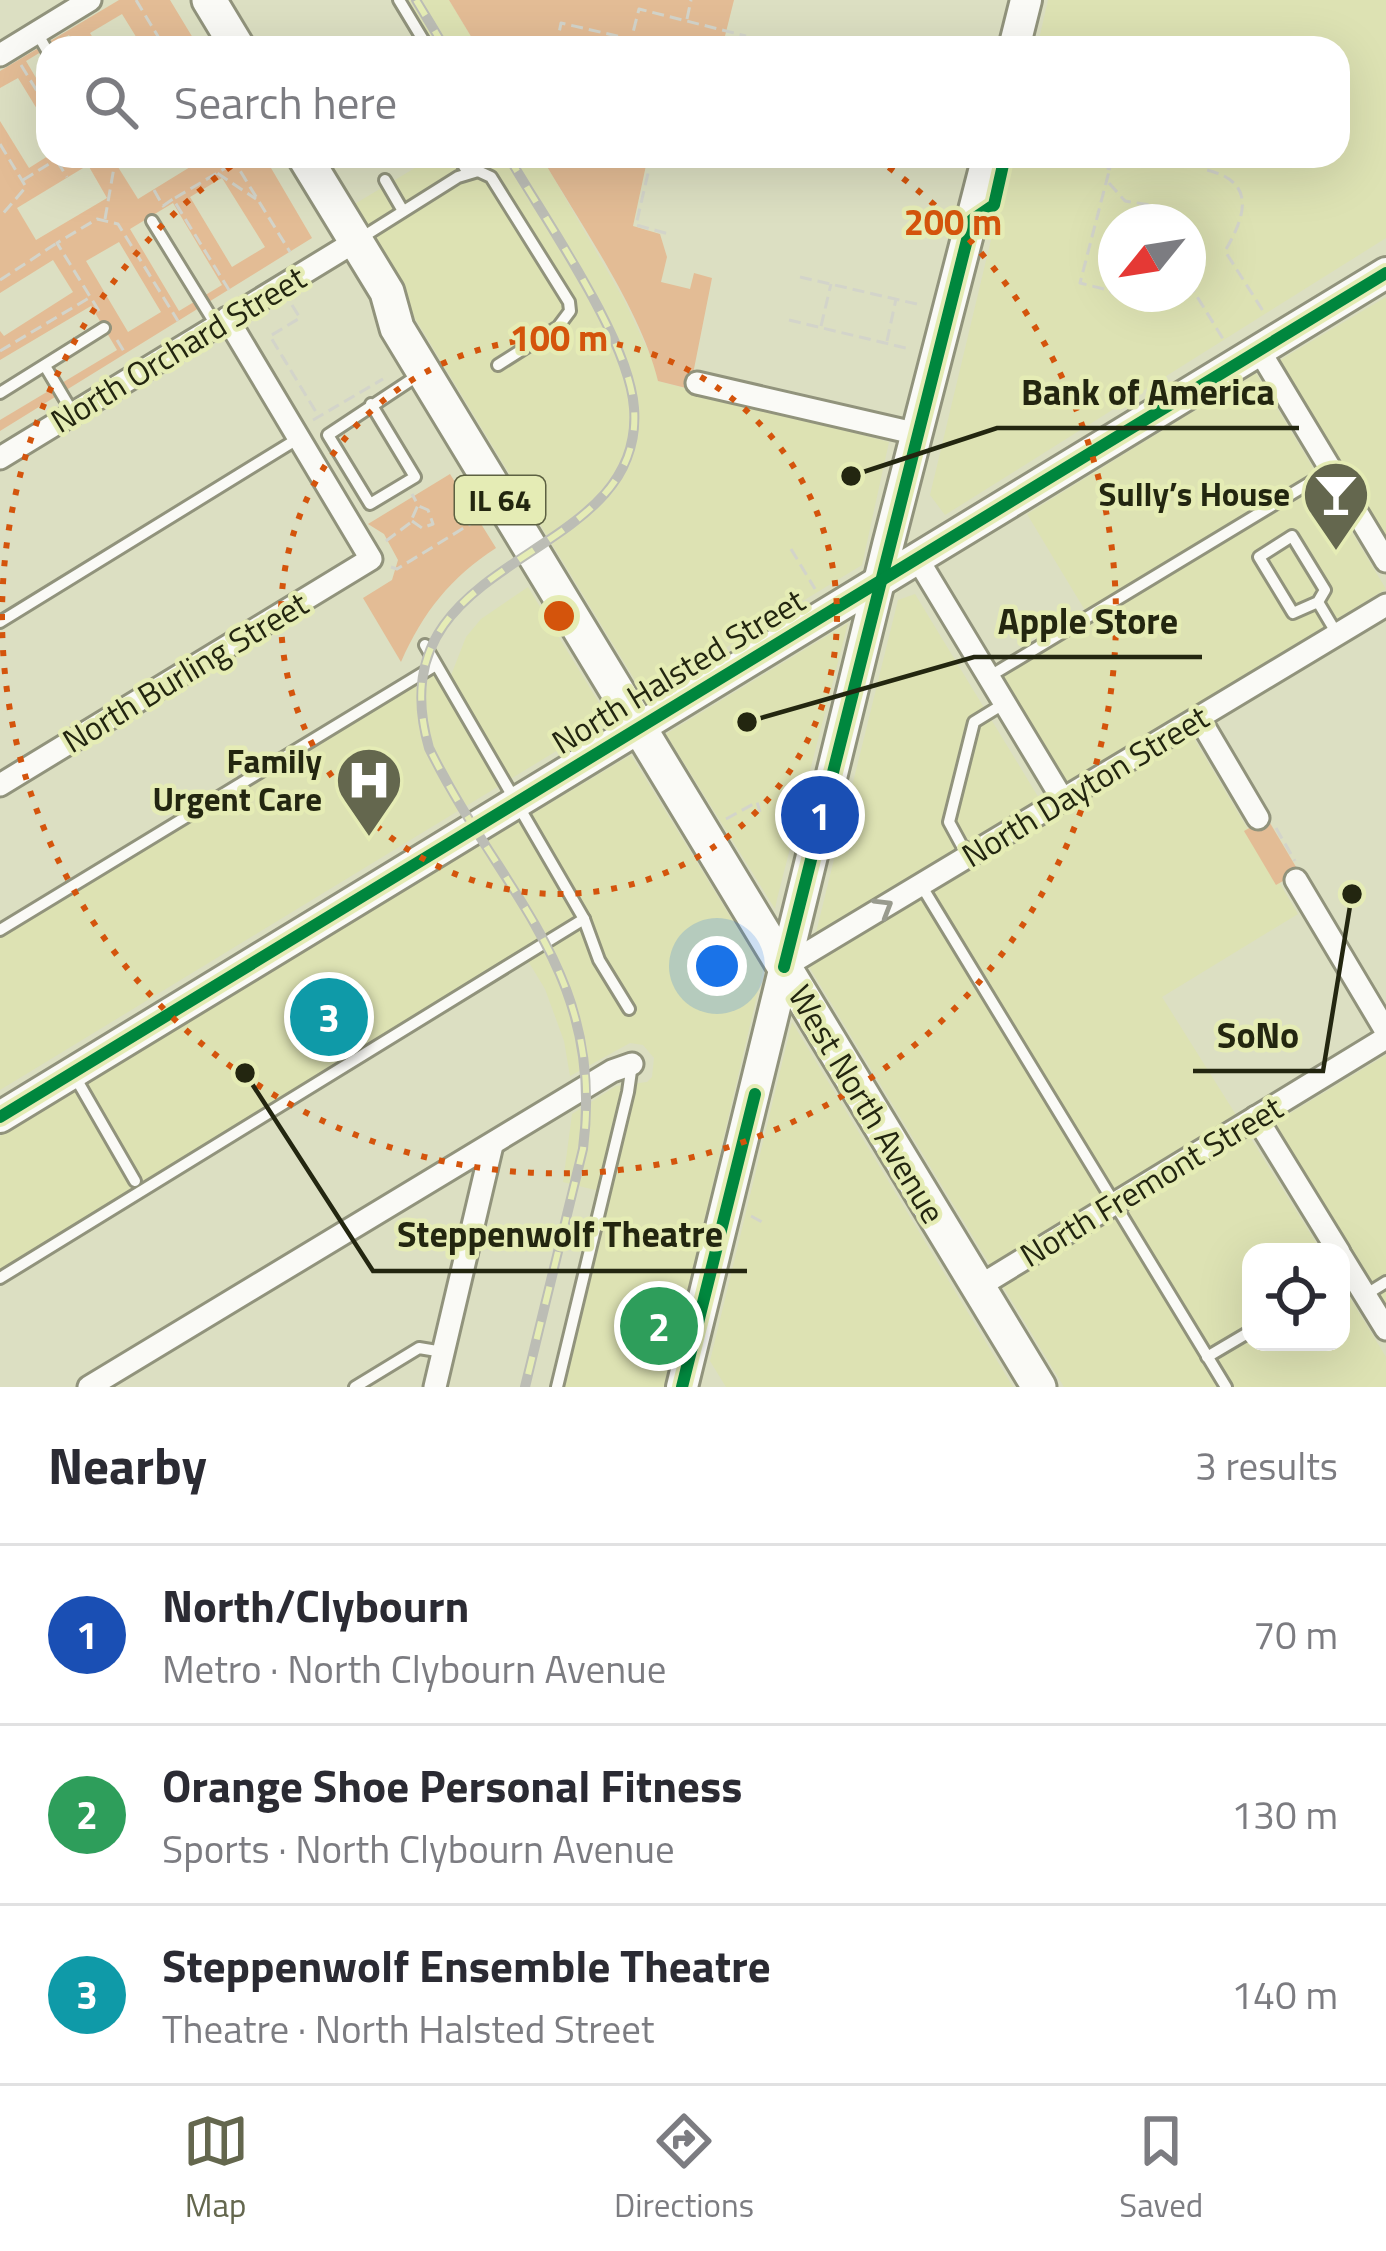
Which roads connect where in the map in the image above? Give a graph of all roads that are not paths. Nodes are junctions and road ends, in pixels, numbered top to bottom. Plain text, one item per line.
1 (90, 0) edge
2 (186, 0) edge
3 (209, 0) edge
4 (399, 0) edge
5 (1026, 0) edge
6 (49, 36) edge
7 (208, 36) edge
8 (231, 36) edge
9 (421, 36) edge
10 (1017, 36) edge
11 (36, 45) edge
12 (9, 58) edge
13 (289, 168) edge
14 (310, 168) edge
15 (465, 168) edge
16 (985, 168) edge
17 (468, 173) junction
18 (385, 180) dead end
19 (404, 211) junction
20 (152, 220) dead end
21 (347, 246) junction
22 (1386, 273) edge
23 (222, 321) junction
24 (107, 326) road end
25 (1259, 350) junction
26 (44, 365) junction
27 (498, 365) dead end
28 (409, 372) junction
29 (697, 383) dead end
30 (0, 393) edge
31 (371, 404) junction
32 (73, 413) junction
33 (301, 433) junction
34 (918, 434) junction
35 (0, 458) edge
36 (1331, 470) junction
37 (917, 558) junction
38 (1386, 561) edge
39 (879, 581) junction
40 (1318, 602) junction
41 (1386, 605) edge
42 (0, 622) edge
43 (1337, 634) junction
44 (425, 645) dead end
45 (436, 665) junction
46 (989, 677) junction
47 (1005, 703) junction
48 (1199, 718) junction
49 (638, 728) junction
50 (0, 785) edge
51 (1064, 800) junction
52 (516, 802) junction
53 (1258, 818) road end
54 (968, 857) junction
55 (1296, 880) road end
56 (921, 885) junction
57 (584, 919) junction
58 (0, 930) edge
59 (784, 967) junction
60 (628, 1009) dead end
61 (1384, 1041) edge
62 (632, 1064) joint
63 (72, 1072) junction
64 (0, 1117) edge
65 (1256, 1117) junction
66 (492, 1145) junction
67 (135, 1181) dead end
68 (1114, 1204) junction
69 (1331, 1243) edge
70 (1350, 1274) edge
71 (0, 1278) edge
72 (1386, 1282) edge
73 (978, 1287) junction
74 (1365, 1295) junction
75 (1386, 1329) edge
76 (1242, 1336) edge
77 (443, 1352) junction
78 (1208, 1357) junction
79 (691, 1379) edge
80 (89, 1387) edge
81 (356, 1387) edge
82 (435, 1387) edge
83 (557, 1387) edge
84 (1039, 1387) edge
85 (1226, 1387) edge

1 - 6 street
2 - 7 main road
3 - 8 main road
4 - 9 lane
5 - 10 main road
11 - 12 street
13 - 21 main road, West North Avenue / IL 64
14 - 21 main road, West North Avenue / IL 64
15 - 17 lane
16 - 34 main road
17 - 19 lane
17 - 27 lane
18 - 19 lane
19 - 21 lane
20 - 23 lane
21 - 23 street, North Orchard Street
21 - 28 main road, West North Avenue / IL 64
22 - 25 main road, North Halsted Street
23 - 32 street, North Orchard Street
23 - 33 street
24 - 26 lane
25 - 36 street
25 - 37 main road, North Halsted Street
26 - 30 lane
26 - 32 lane
28 - 31 lane
28 - 49 main road, West North Avenue / IL 64
29 - 34 street
31 - 31 lane
32 - 35 street, North Orchard Street
33 - 42 lane
33 - 50 street, North Burling Street
34 - 39 main road
36 - 38 street
36 - 46 lane
37 - 39 main road, North Halsted Street
37 - 46 street
39 - 49 main road, North Halsted Street
39 - 59 main road
40 - 40 lane
40 - 43 lane
41 - 43 street, North Dayton Street
43 - 48 street, North Dayton Street
44 - 45 lane
45 - 52 lane
45 - 58 lane
46 - 47 street
47 - 51 street
47 - 54 lane
48 - 51 street, North Dayton Street
48 - 53 street
49 - 52 main road, North Halsted Street
49 - 59 main road, West North Avenue / IL 64
51 - 54 street, North Dayton Street
52 - 57 lane
52 - 63 main road, North Halsted Street
54 - 56 street, North Dayton Street
55 - 61 street
59 -> 56 street, North Dayton Street
56 - 68 lane
57 - 60 lane
57 - 71 lane
59 - 73 main road, West North Avenue / IL 64
59 - 79 main road
61 - 65 street, North Fremont Street
62 - 66 street
62 - 83 lane
63 - 64 main road, North Halsted Street
63 - 67 lane
65 - 68 street, North Fremont Street
65 - 69 street
66 - 77 street
66 - 80 street
68 - 73 street, North Fremont Street
68 - 78 lane
70 - 74 street
72 - 74 lane
73 - 84 main road, West North Avenue / IL 64
74 - 75 street
76 - 78 lane
77 - 81 lane
77 - 82 street
78 - 85 lane

